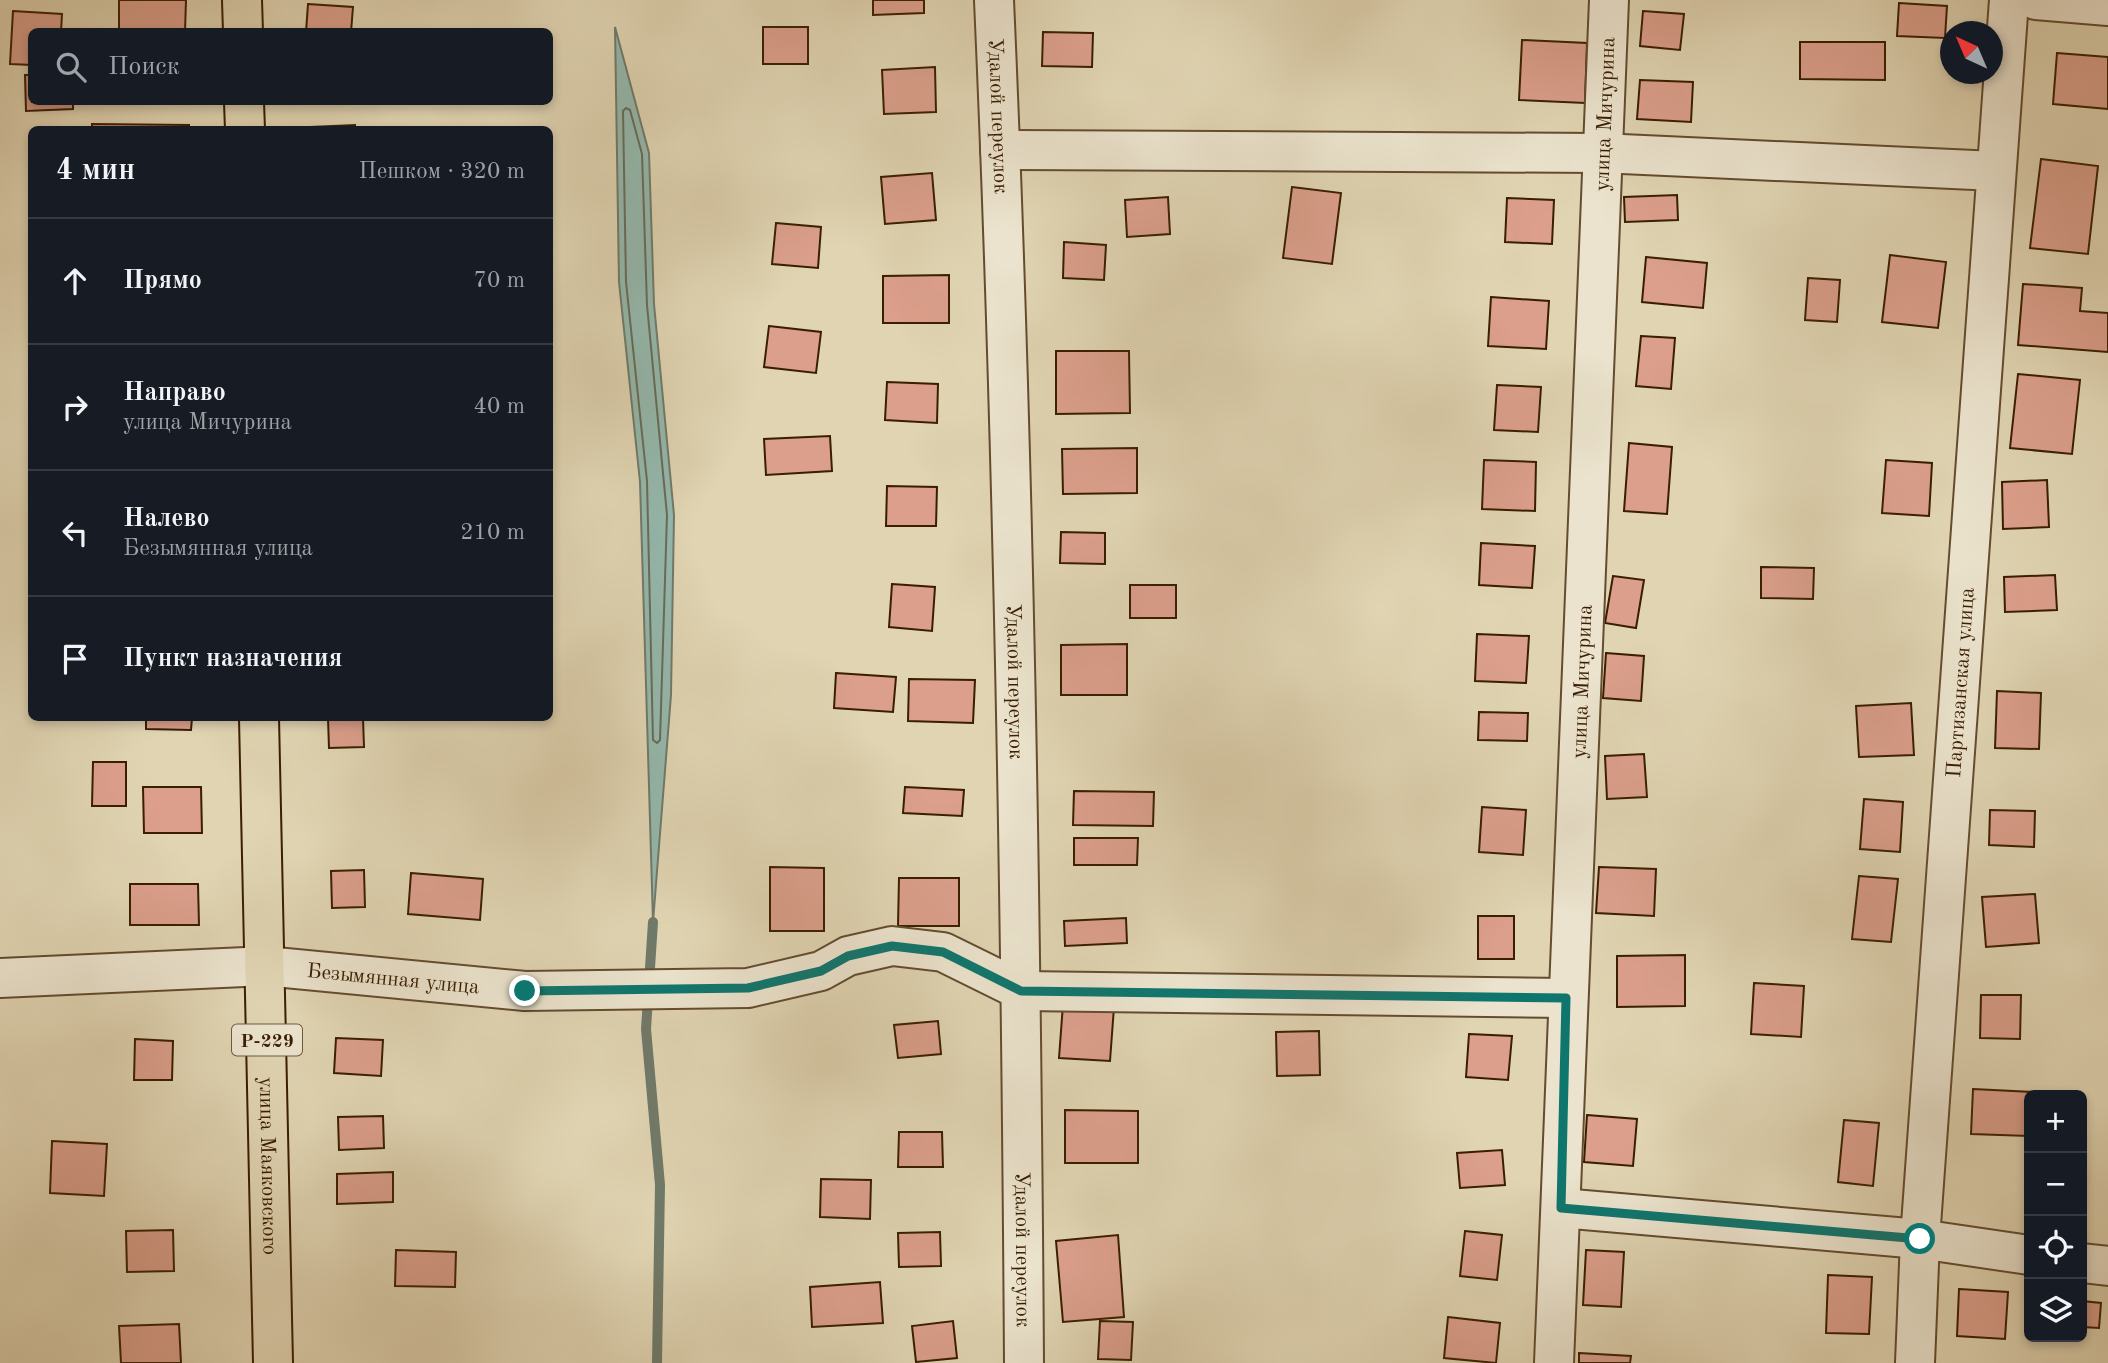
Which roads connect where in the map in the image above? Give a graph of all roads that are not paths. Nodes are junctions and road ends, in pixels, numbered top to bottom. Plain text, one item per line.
1 (242, 0) edge
2 (993, 0) edge
3 (1609, 0) edge
4 (2009, 0) edge
5 (2036, 0) edge
6 (2108, 6) edge
7 (243, 28) edge
8 (244, 105) edge
9 (245, 126) edge
10 (1000, 150) junction
11 (1600, 153) junction
12 (1996, 171) junction
13 (259, 721) edge
14 (265, 966) junction
15 (0, 978) edge
16 (1021, 991) junction
17 (1566, 998) junction
18 (1561, 1208) junction
19 (1920, 1239) junction
20 (2024, 1254) edge
21 (2087, 1263) edge
22 (2108, 1266) edge
23 (273, 1363) edge
24 (1024, 1363) edge
25 (1554, 1363) edge
26 (1914, 1363) edge

1 - 7 main road
2 - 10 street, Удалой переулок
3 - 11 street, улица Мичурина
4 - 12 street, Партизанская улица
5 - 6 street
8 - 9 main road
10 - 11 street
10 - 16 street, Удалой переулок
11 - 12 street
11 - 17 street, улица Мичурина
12 - 19 street, Партизанская улица
13 - 14 main road, улица Маяковского / Р-229
14 - 15 street, Безымянная улица
14 - 16 street, Безымянная улица
14 - 23 main road, улица Маяковского / Р-229
16 - 17 street, Безымянная улица
16 - 24 street, Удалой переулок
17 - 18 street, улица Мичурина
18 - 19 street
18 - 25 street, улица Мичурина
19 - 20 street
19 - 26 street, Партизанская улица
21 - 22 street

